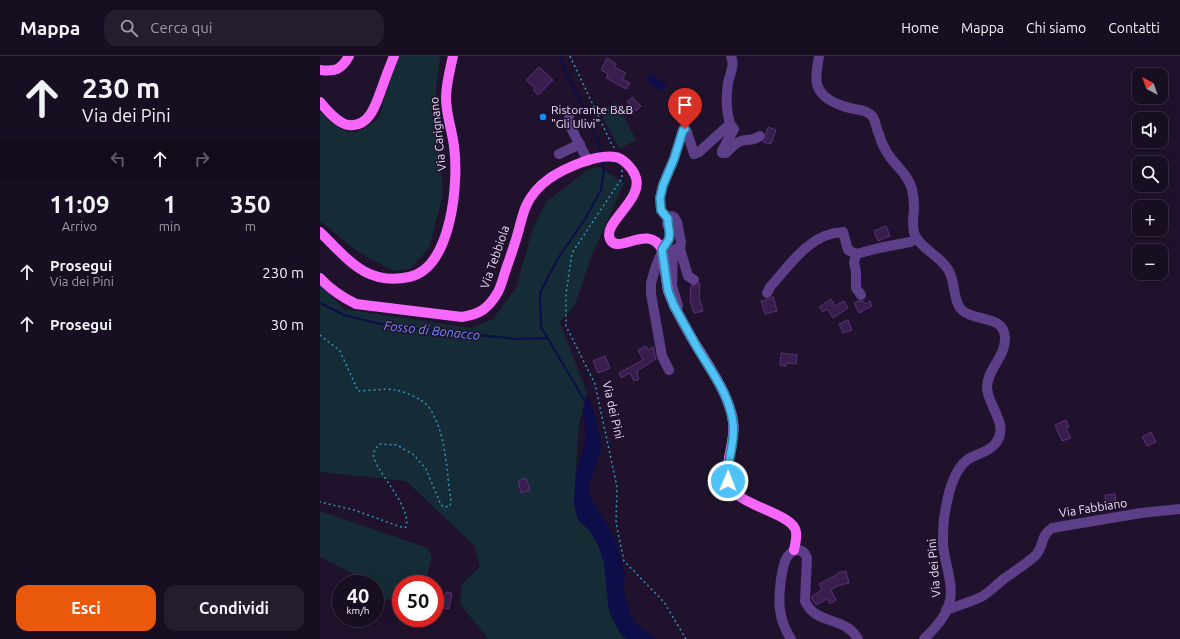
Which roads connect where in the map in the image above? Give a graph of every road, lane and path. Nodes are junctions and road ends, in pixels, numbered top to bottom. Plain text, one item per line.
1 (349, 56) edge
2 (394, 56) edge
3 (453, 56) edge
4 (570, 56) edge
5 (731, 56) edge
6 (820, 56) edge
7 (320, 70) edge
8 (320, 102) edge
9 (569, 118) dead end
10 (730, 124) junction
11 (760, 136) dead end
12 (611, 143) dead end
13 (580, 144) junction
14 (560, 154) dead end
15 (619, 158) junction
16 (587, 161) junction
17 (668, 219) junction
18 (320, 232) edge
19 (917, 239) junction
20 (680, 247) junction
21 (662, 250) junction
22 (856, 254) junction
23 (320, 278) edge
24 (694, 280) dead end
25 (767, 293) dead end
26 (861, 296) dead end
27 (682, 322) junction
28 (320, 335) edge
29 (670, 370) dead end
30 (320, 502) edge
31 (1180, 509) edge
32 (794, 550) junction
33 (946, 610) junction
34 (686, 639) edge
35 (790, 639) edge
36 (858, 639) edge
37 (924, 639) edge

1 - 7 main road
2 - 8 main road
3 - 18 main road, Via Carignano
4 - 12 path
5 - 10 street
6 - 19 street
9 - 13 street
10 - 11 street
10 - 17 street
13 - 14 street
13 - 16 street
15 - 16 main road, Via Tebbiola
15 - 21 main road
15 - 34 path, Via dei Pini
16 - 23 main road, Via Tebbiola
17 - 20 street
17 - 21 street
19 - 22 street
19 - 33 street, Via dei Pini
20 - 24 street
20 - 27 street
21 - 27 main road
21 - 29 street
22 - 25 street
22 - 26 street
27 - 32 main road
28 - 30 path
31 - 33 street, Via Fabbiano
32 - 35 street
32 - 36 street
33 - 37 street, Via dei Pini

